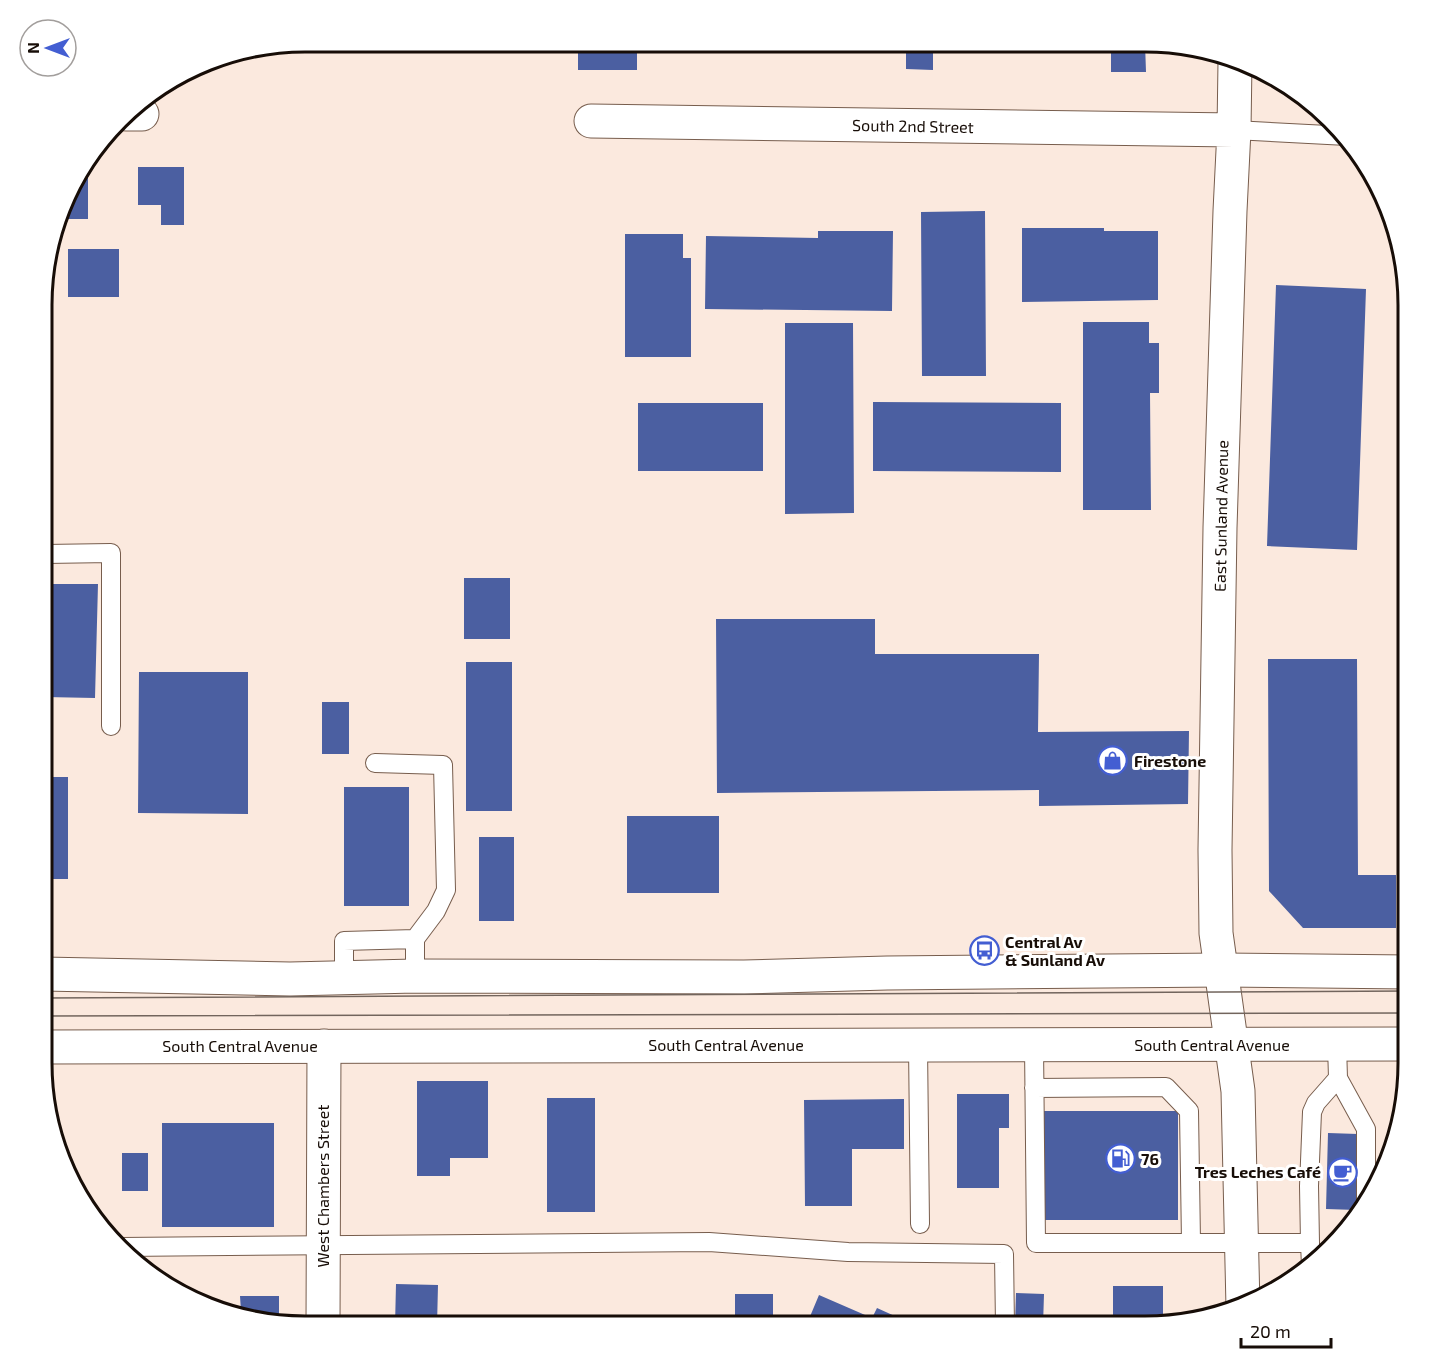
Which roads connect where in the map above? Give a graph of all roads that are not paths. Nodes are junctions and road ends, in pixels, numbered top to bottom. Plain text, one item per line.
1 (1235, 69) edge
2 (591, 122) dead end
3 (1234, 130) junction
4 (1333, 135) edge
5 (52, 554) edge
6 (111, 726) dead end
7 (375, 764) dead end
8 (415, 939) junction
9 (1223, 970) junction
10 (1398, 972) edge
11 (52, 974) edge
12 (415, 976) junction
13 (345, 977) junction
14 (1398, 1044) edge
15 (918, 1045) junction
16 (1034, 1045) junction
17 (1337, 1045) junction
18 (324, 1046) junction
19 (1232, 1046) junction
20 (52, 1047) edge
21 (1338, 1078) junction
22 (1034, 1088) junction
23 (1366, 1187) edge
24 (920, 1224) dead end
25 (1242, 1241) junction
26 (1191, 1242) junction
27 (1310, 1243) junction
28 (323, 1244) junction
29 (132, 1247) edge
30 (1310, 1254) edge
31 (1243, 1296) edge
32 (323, 1316) edge
33 (1005, 1316) edge

1 - 3 main road, East Sunland Avenue
2 - 3 main road, South 2nd Street
3 - 4 lane
3 - 9 main road, East Sunland Avenue
5 - 6 lane
7 - 8 lane
8 - 12 lane
8 - 13 lane
9 - 10 main road
9 - 12 main road
9 - 19 main road, East Sunland Avenue
11 - 13 main road
12 - 13 main road
14 - 17 main road, South Central Avenue
15 - 16 main road, South Central Avenue
15 - 18 main road, South Central Avenue
15 - 24 lane
16 - 19 main road, South Central Avenue
16 - 22 lane
17 - 19 main road, South Central Avenue
17 - 21 lane
18 - 20 main road, South Central Avenue
18 - 28 main road, West Chambers Street
19 - 25 main road, East Sunland Avenue
21 - 23 lane
21 - 27 lane
22 - 26 lane
22 - 26 lane
25 - 26 lane
25 - 27 lane
25 - 31 main road, East Sunland Avenue
27 - 30 lane
28 - 29 lane
28 - 32 main road, West Chambers Street
28 - 33 lane

